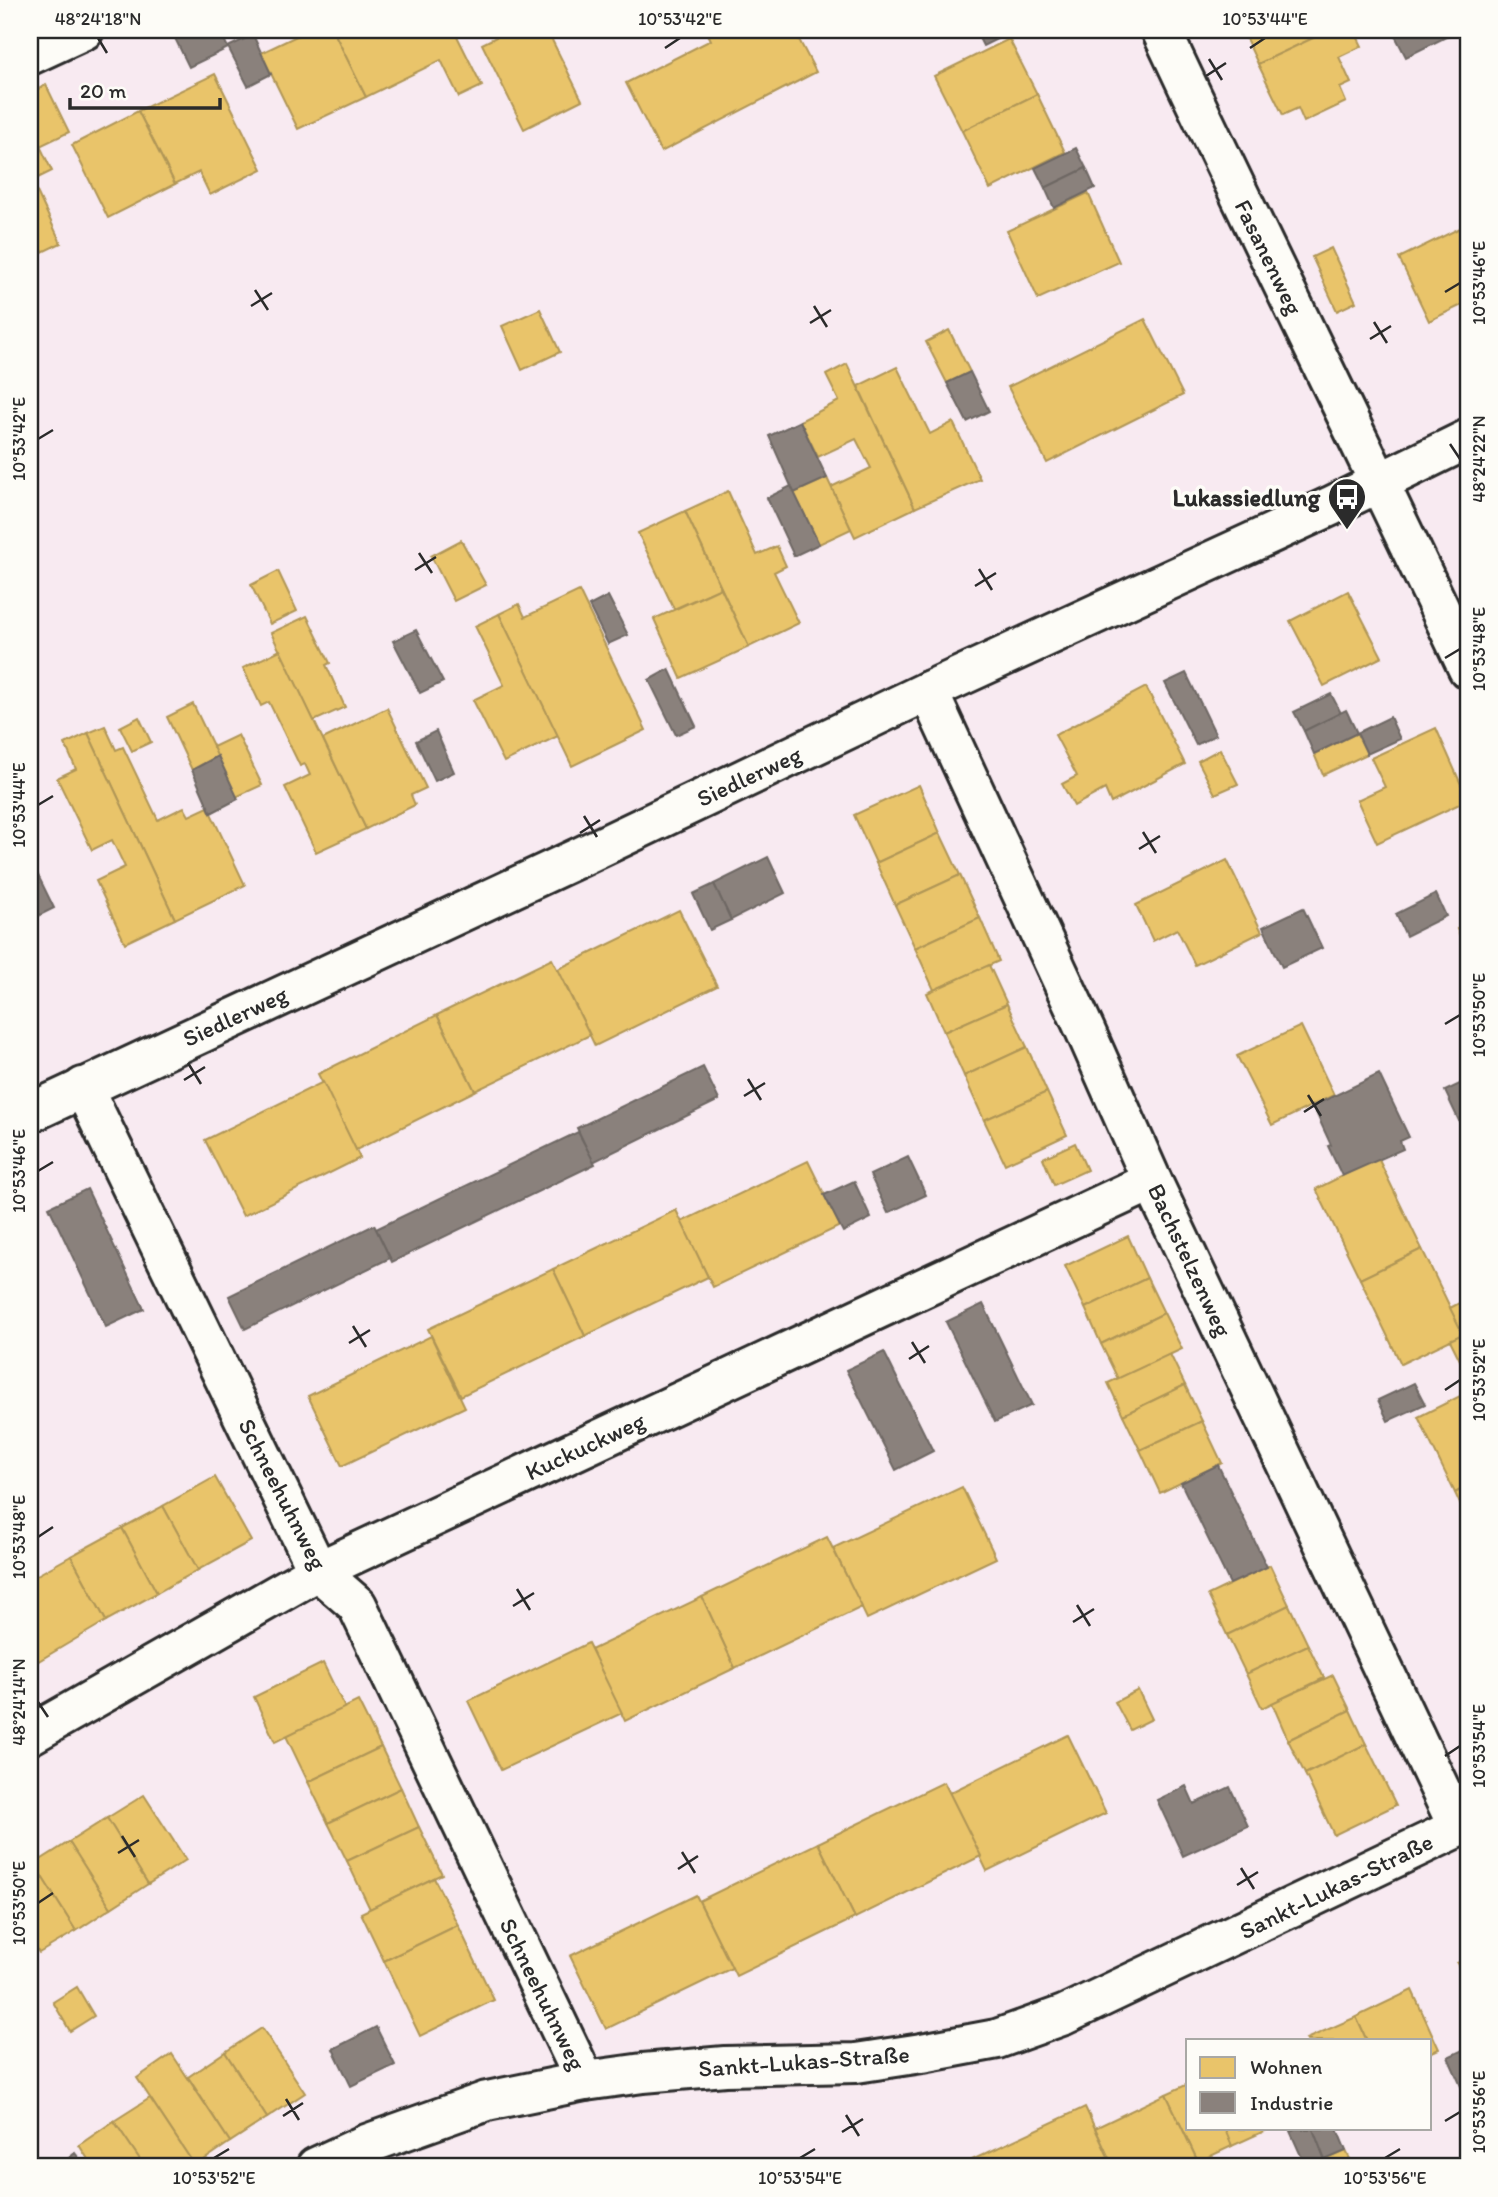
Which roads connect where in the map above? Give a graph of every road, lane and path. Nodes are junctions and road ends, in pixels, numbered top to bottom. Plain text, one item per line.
1 (84, 30) edge
2 (1161, 30) edge
3 (30, 55) edge
4 (1468, 439) edge
5 (1381, 483) junction
6 (1468, 669) edge
7 (928, 691) junction
8 (83, 1087) junction
9 (30, 1113) edge
10 (1152, 1181) junction
11 (318, 1571) junction
12 (30, 1735) edge
13 (1463, 1825) edge
14 (585, 2081) junction
15 (316, 2167) edge

1 - 3 street
2 - 5 street, Fasanenweg
4 - 5 street, Siedlerweg
5 - 6 street
5 - 7 street, Siedlerweg
7 - 8 street, Siedlerweg
7 - 10 street, Bachstelzenweg
8 - 9 street, Siedlerweg
8 - 11 street, Schneehuhnweg
10 - 11 street, Kuckuckweg
10 - 13 street, Bachstelzenweg
11 - 12 street, Kuckuckweg
11 - 14 street, Schneehuhnweg
13 - 14 street, Sankt-Lukas-Straße
14 - 15 street, Sankt-Lukas-Straße

